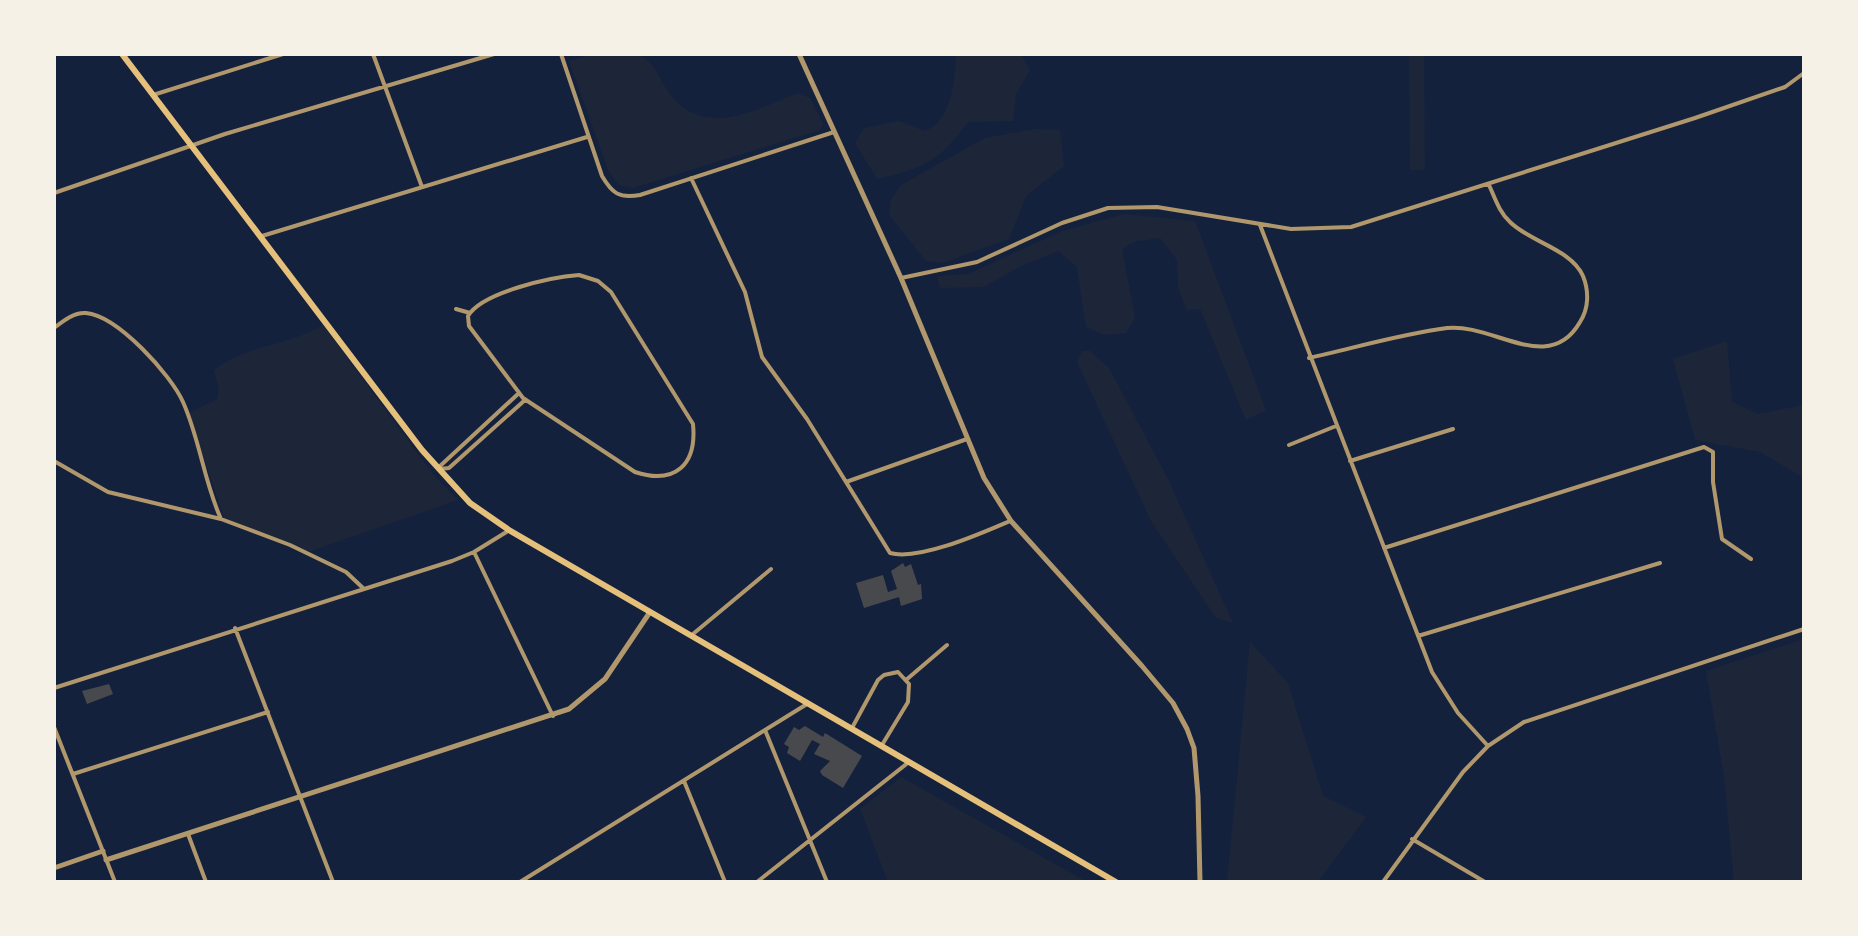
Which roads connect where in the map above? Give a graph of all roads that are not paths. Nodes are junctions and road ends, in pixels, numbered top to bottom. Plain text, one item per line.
1 (122, 54) edge
2 (283, 54) edge
3 (373, 54) edge
4 (494, 54) edge
5 (561, 54) edge
6 (799, 54) edge
7 (1804, 73) edge
8 (384, 86) junction
9 (153, 95) junction
10 (836, 132) junction
11 (587, 137) junction
12 (192, 146) junction
13 (691, 178) junction
14 (1489, 185) junction
15 (422, 187) junction
16 (54, 193) edge
17 (1260, 225) junction
18 (262, 236) junction
19 (901, 278) junction
20 (456, 309) dead end
21 (470, 313) junction
22 (54, 328) edge
23 (1309, 358) junction
24 (519, 393) junction
25 (525, 399) junction
26 (1336, 426) junction
27 (1453, 429) dead end
28 (967, 439) junction
29 (1289, 445) dead end
30 (54, 461) edge
31 (1350, 461) junction
32 (438, 469) junction
33 (846, 482) junction
34 (221, 519) junction
35 (1011, 521) junction
36 (509, 530) junction
37 (1384, 548) junction
38 (474, 552) junction
39 (1751, 559) dead end
40 (1660, 563) dead end
41 (771, 569) dead end
42 (363, 588) junction
43 (650, 612) junction
44 (235, 628) junction
45 (1804, 629) edge
46 (693, 634) junction
47 (1418, 636) junction
48 (947, 645) dead end
49 (906, 680) junction
50 (54, 688) edge
51 (809, 703) junction
52 (268, 712) junction
53 (553, 716) junction
54 (54, 727) edge
55 (852, 728) junction
56 (765, 730) junction
57 (57, 744) edge
58 (881, 745) junction
59 (1488, 746) junction
60 (910, 762) junction
61 (73, 774) junction
62 (684, 781) junction
63 (301, 795) junction
64 (188, 834) junction
65 (1412, 839) junction
66 (810, 840) junction
67 (103, 851) junction
68 (106, 860) junction
69 (54, 868) edge
70 (115, 882) edge
71 (206, 882) edge
72 (333, 882) edge
73 (520, 882) edge
74 (725, 882) edge
75 (757, 882) edge
76 (827, 882) edge
77 (1116, 882) edge
78 (1200, 882) edge
79 (1383, 882) edge
80 (1485, 882) edge

1 - 9 main road
2 - 9 street
3 - 8 street
4 - 8 street
5 - 11 street
6 - 10 street
7 - 14 street
8 - 12 street
8 - 15 street
9 - 12 main road
10 - 13 street
10 - 19 street
11 - 13 street
11 - 15 street
12 - 16 street
12 - 18 main road
13 - 33 street
14 - 17 street
14 - 23 street
15 - 18 street
17 - 19 street
17 - 23 street
18 - 32 main road
19 - 28 street
20 - 21 street
21 - 24 street
21 - 25 street
22 - 34 street
23 - 26 street
24 - 25 street
24 - 32 street
25 - 32 street
26 - 29 street
26 - 31 street
27 - 31 street
28 - 33 street
28 - 35 street
30 - 34 street
31 - 37 street
32 - 36 main road
33 - 35 street
34 - 42 street
35 - 78 street
36 - 38 street
36 - 43 main road
37 - 39 street
37 - 47 street
38 - 42 street
38 - 53 street
40 - 47 street
41 - 46 street
42 - 44 street
43 - 46 main road
43 - 53 street
44 - 50 street
44 - 52 street
45 - 59 street
46 - 51 main road
47 - 59 street
48 - 49 street
49 - 55 street
49 - 58 street
51 - 55 main road
51 - 56 street
52 - 61 street
52 - 63 street
53 - 63 street
54 - 57 street
55 - 58 main road
56 - 62 street
56 - 66 street
57 - 61 street
58 - 60 main road
59 - 65 street
60 - 66 street
60 - 77 main road
61 - 67 street
62 - 73 street
62 - 74 street
63 - 64 street
63 - 72 street
64 - 68 street
64 - 71 street
65 - 79 street
65 - 80 street
66 - 75 street
66 - 76 street
67 - 68 street
67 - 69 street
68 - 70 street

